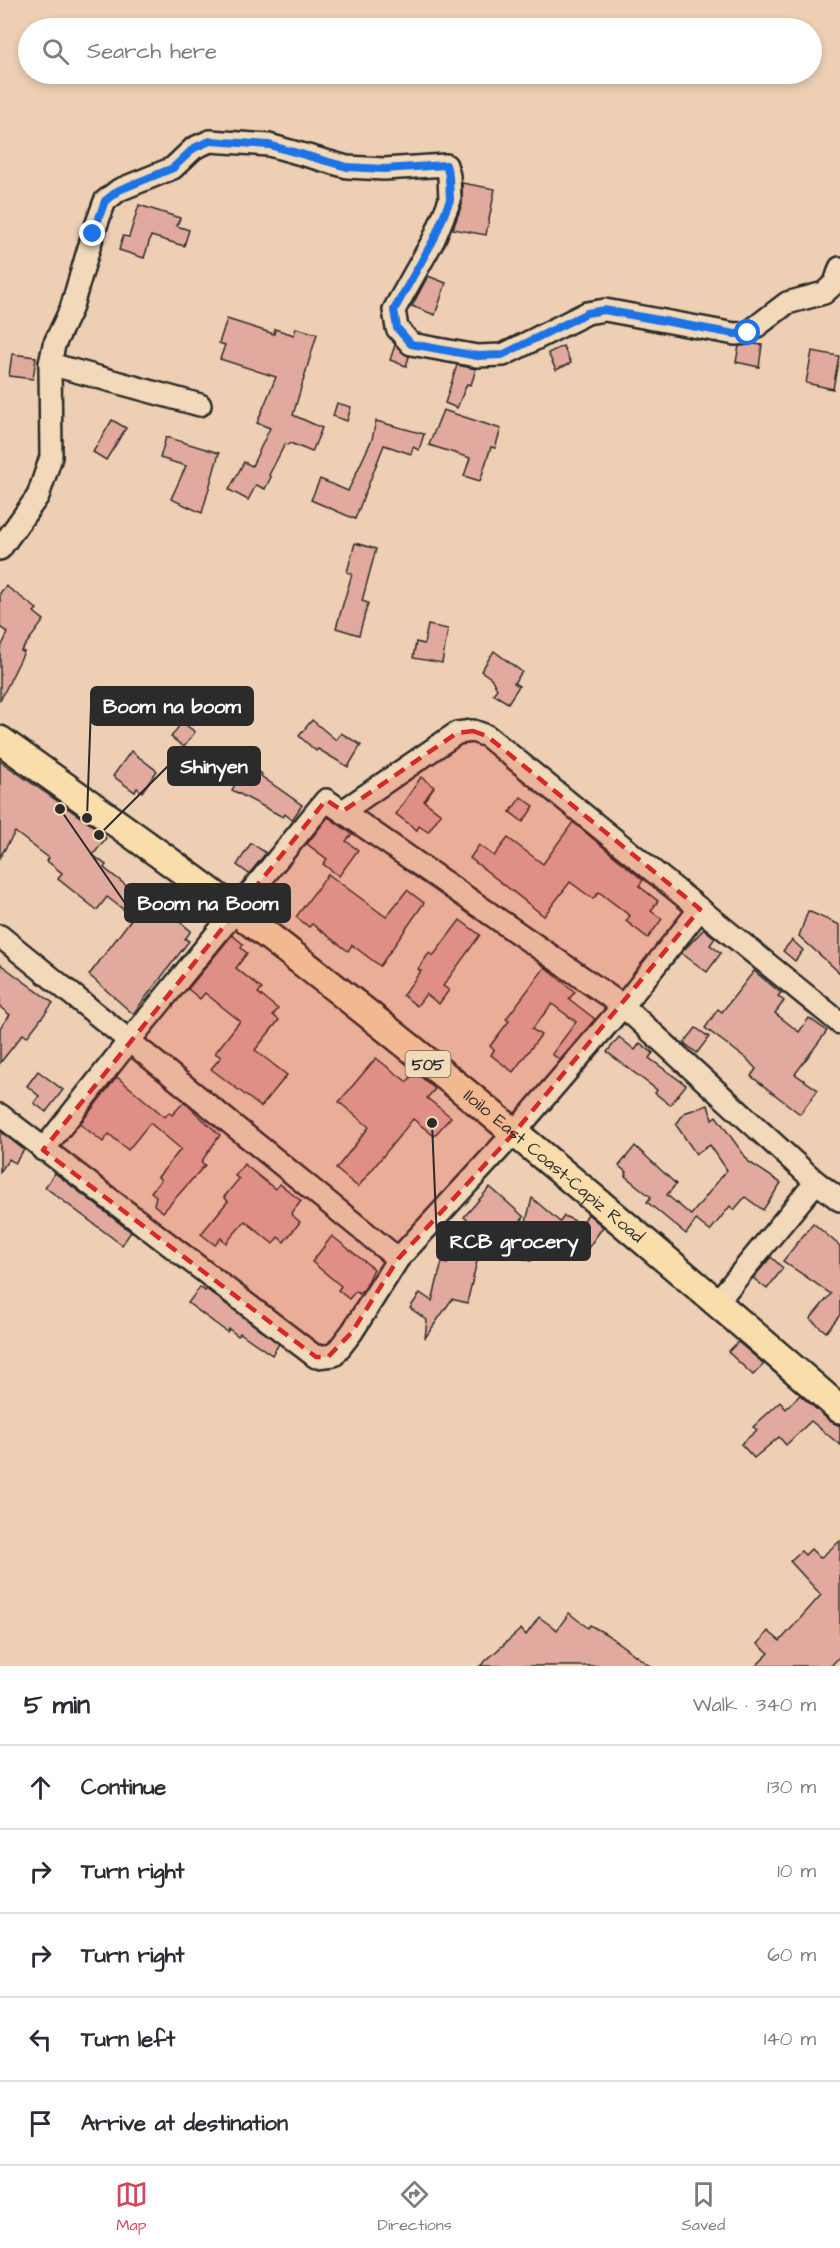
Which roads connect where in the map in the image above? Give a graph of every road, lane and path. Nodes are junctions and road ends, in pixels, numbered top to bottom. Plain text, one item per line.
1 (840, 268) edge
2 (50, 364) junction
3 (200, 405) dead end
4 (0, 549) edge
5 (0, 740) edge
6 (343, 811) junction
7 (700, 909) junction
8 (236, 911) junction
9 (0, 936) edge
10 (623, 1006) junction
11 (840, 1023) edge
12 (129, 1041) junction
13 (0, 1115) edge
14 (514, 1133) junction
15 (43, 1150) junction
16 (816, 1182) junction
17 (840, 1200) edge
18 (398, 1259) junction
19 (717, 1302) junction
20 (840, 1409) edge

1 - 2 street
2 - 3 street
2 - 4 street
5 - 8 main road, Iloilo East Coast-Capiz Road / 505
6 - 7 street
6 - 8 street
6 - 10 street
7 - 10 street
7 - 11 street
8 - 12 street
8 - 14 main road, Iloilo East Coast-Capiz Road / 505
9 - 12 street
10 - 14 street
10 - 16 street
12 - 15 street
12 - 18 street
13 - 15 street
14 - 18 street
14 - 19 main road, Iloilo East Coast-Capiz Road / 505
15 - 18 street
16 - 17 street
16 - 19 street
19 - 20 main road, Iloilo East Coast-Capiz Road / 505

